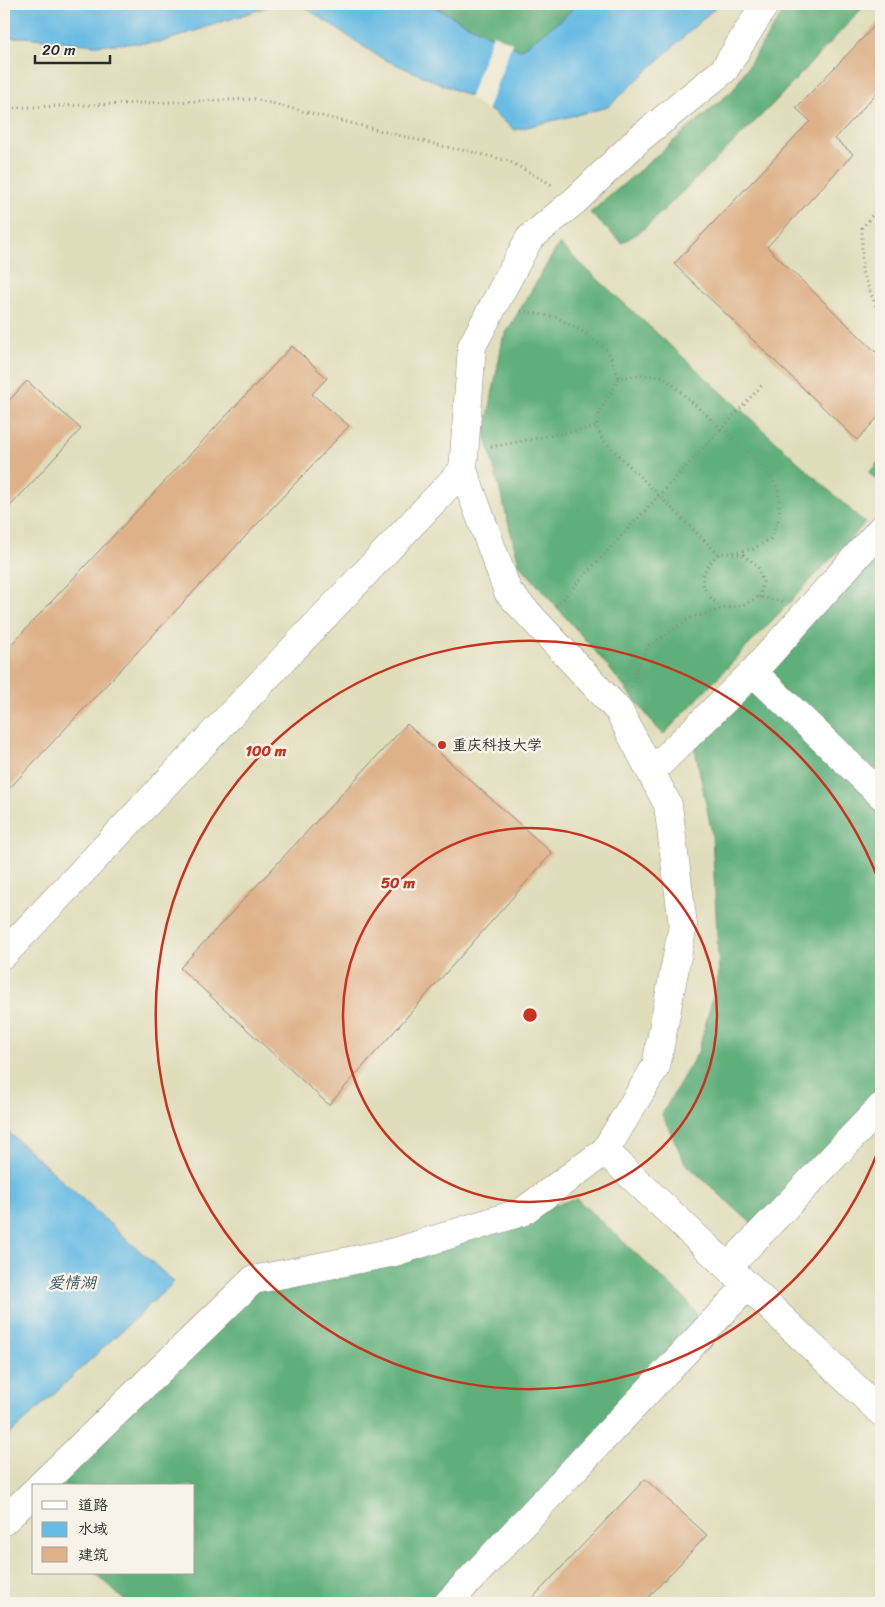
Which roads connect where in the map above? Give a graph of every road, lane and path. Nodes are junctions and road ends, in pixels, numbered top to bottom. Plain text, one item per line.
1 (765, 4) edge
2 (4, 108) edge
3 (577, 199) junction
4 (881, 204) edge
5 (494, 306) junction
6 (881, 318) edge
7 (619, 378) junction
8 (764, 383) dead end
9 (596, 428) junction
10 (721, 429) junction
11 (464, 460) junction
12 (659, 496) junction
13 (881, 529) edge
14 (730, 553) junction
15 (718, 554) junction
16 (758, 597) junction
17 (722, 609) junction
18 (805, 614) junction
19 (539, 625) junction
20 (753, 672) junction
21 (619, 711) junction
22 (651, 772) junction
23 (881, 795) edge
24 (4, 954) edge
25 (881, 1107) edge
26 (606, 1151) junction
27 (728, 1266) junction
28 (748, 1286) junction
29 (881, 1412) edge
30 (42, 1484) edge
31 (32, 1494) edge
32 (4, 1521) edge
33 (448, 1603) edge

1 - 3 street
2 - 3 path
3 - 5 street
4 - 6 path
5 - 7 path
5 - 11 street
7 - 9 path
7 - 10 path
8 - 10 path
9 - 11 path
9 - 12 path
10 - 12 path
10 - 14 path
11 - 19 street
11 - 24 street
12 - 15 path
12 - 19 path
13 - 18 street
14 - 15 path
14 - 16 path
15 - 17 path
16 - 17 path
16 - 18 path
17 - 21 path
18 - 20 street
19 - 21 street
20 - 22 street
20 - 23 street
21 - 22 street
22 - 26 street
25 - 27 street
26 - 27 street
26 - 30 street
27 - 28 street
28 - 29 street
28 - 33 street
31 - 32 street

